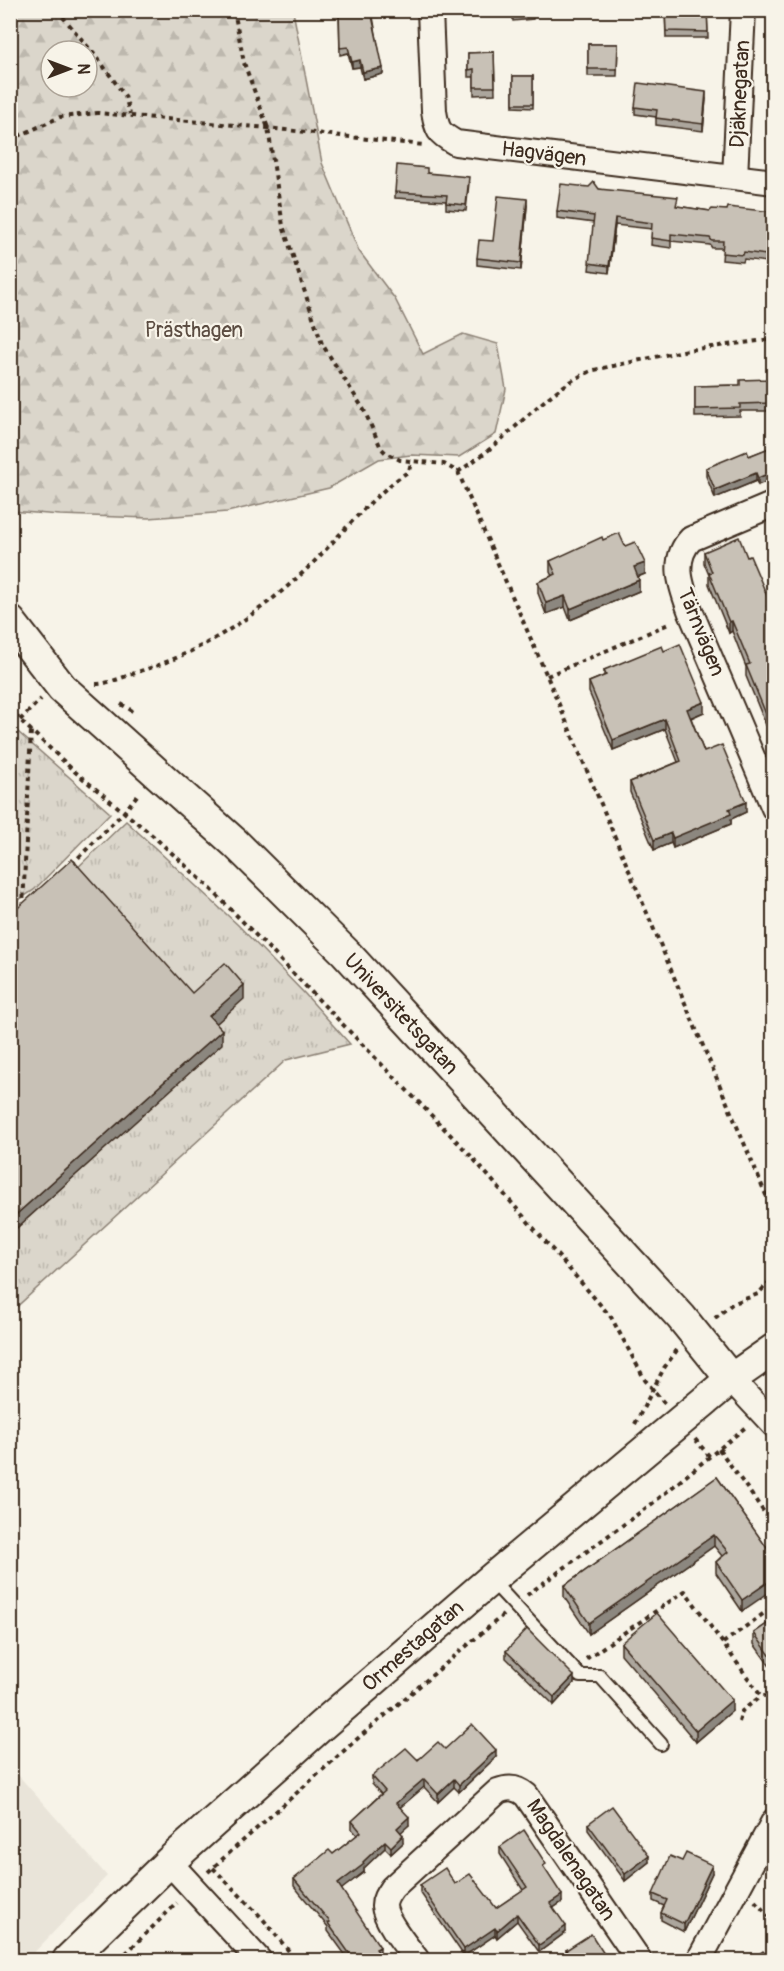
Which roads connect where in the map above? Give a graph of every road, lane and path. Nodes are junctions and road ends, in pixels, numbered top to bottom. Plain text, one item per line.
1 (57, 10) edge
2 (234, 10) edge
3 (430, 10) edge
4 (743, 10) edge
5 (130, 115) junction
6 (268, 128) junction
7 (442, 136) junction
8 (10, 140) edge
9 (735, 177) junction
10 (774, 182) edge
11 (774, 339) edge
12 (411, 462) junction
13 (459, 472) junction
14 (774, 504) edge
15 (691, 613) junction
16 (10, 621) edge
17 (548, 676) junction
18 (90, 677) dead end
19 (58, 683) junction
20 (10, 708) edge
21 (20, 720) junction
22 (31, 730) junction
23 (140, 793) dead end
24 (774, 808) edge
25 (124, 812) junction
26 (68, 868) edge
27 (31, 901) edge
28 (23, 908) junction
29 (17, 914) edge
30 (774, 1214) edge
31 (774, 1349) edge
32 (731, 1379) junction
33 (769, 1419) edge
34 (680, 1421) junction
35 (719, 1449) junction
36 (710, 1457) junction
37 (774, 1526) edge
38 (490, 1580) junction
39 (514, 1606) junction
40 (774, 1606) edge
41 (723, 1642) junction
42 (573, 1668) junction
43 (761, 1696) junction
44 (774, 1703) edge
45 (739, 1722) dead end
46 (661, 1744) dead end
47 (774, 1821) edge
48 (169, 1862) junction
49 (213, 1868) junction
50 (191, 1887) junction
51 (68, 1960) edge
52 (118, 1960) edge
53 (259, 1960) edge
54 (296, 1960) edge
55 (417, 1960) edge
56 (639, 1960) edge
57 (699, 1960) edge

1 - 5 path
2 - 6 path
3 - 7 street
4 - 9 street, Djäknegatan
5 - 6 path
5 - 8 path
6 - 7 path
6 - 12 path
7 - 9 street, Hagvägen
9 - 10 street, Hagvägen
11 - 13 path
12 - 13 path
12 - 18 path
13 - 17 path
14 - 15 street, Tärnvägen
15 - 17 path
15 - 24 street, Tärnvägen
16 - 19 street, Universitetsgatan
17 - 30 path
19 - 21 path
19 - 32 street, Universitetsgatan
20 - 21 path
21 - 22 path
22 - 25 path
22 - 28 path
23 - 25 path
25 - 26 path
25 - 34 path
27 - 28 path
28 - 29 path
31 - 32 street, Ormestagatan
32 - 33 street, Universitetsgatan
32 - 34 street, Ormestagatan
33 - 35 path
34 - 36 path
34 - 38 street, Ormestagatan
35 - 36 path
35 - 37 path
36 - 39 path
38 - 39 lane
38 - 48 street, Ormestagatan
39 - 42 lane
39 - 49 path
40 - 41 path
41 - 42 path
41 - 43 path
42 - 46 lane
43 - 44 path
43 - 45 path
47 - 57 street
48 - 50 street
48 - 51 street, Ormestagatan
49 - 50 path
49 - 54 path
50 - 52 path
50 - 53 street
55 - 56 street, Magdalenagatan

